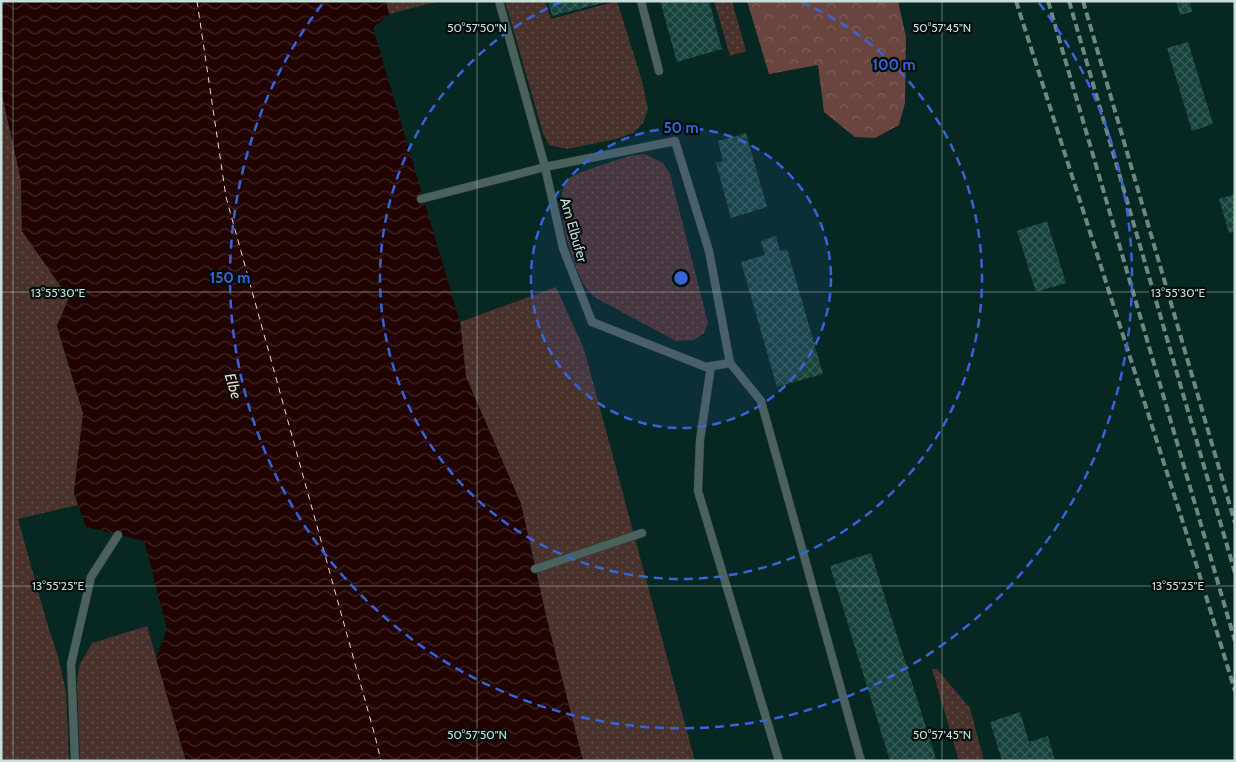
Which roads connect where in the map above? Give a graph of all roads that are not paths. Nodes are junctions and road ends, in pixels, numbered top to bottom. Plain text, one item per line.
1 (499, 1) edge
2 (641, 1) edge
3 (659, 71) dead end
4 (545, 168) junction
5 (421, 198) dead end
6 (730, 363) junction
7 (711, 366) junction
8 (642, 533) dead end
9 (118, 534) dead end
10 (535, 568) dead end
11 (74, 761) edge
12 (779, 761) edge
13 (860, 761) edge

1 - 4 lane, Am Elbufer
2 - 3 lane
4 - 5 lane
4 - 6 lane
4 - 7 lane, Am Elbufer
6 - 7 lane, Am Elbufer
6 - 13 lane
7 - 12 lane
8 - 10 lane
9 - 11 lane

